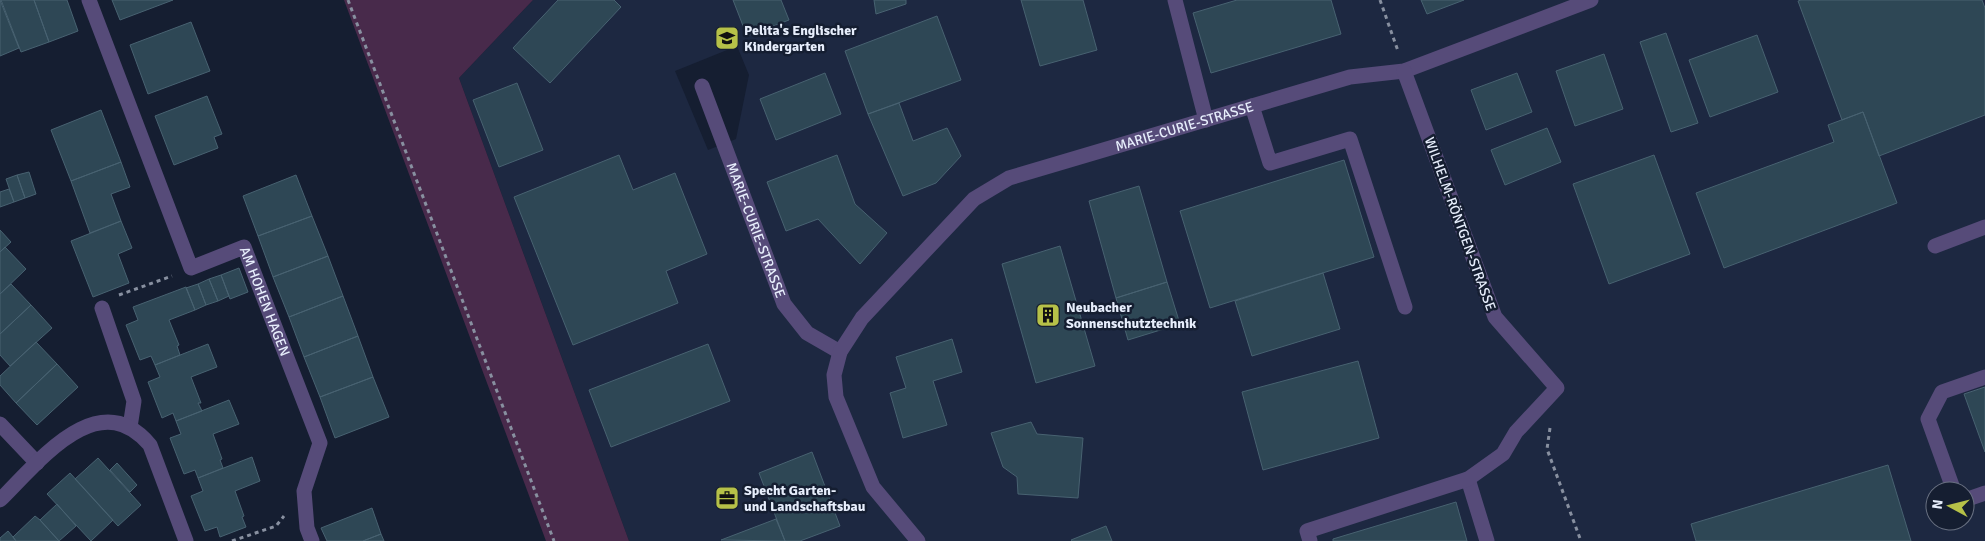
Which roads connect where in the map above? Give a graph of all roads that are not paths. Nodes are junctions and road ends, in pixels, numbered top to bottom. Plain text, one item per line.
1 (89, 0) edge
2 (1175, 0) edge
3 (1591, 0) edge
4 (1404, 71) junction
5 (702, 86) dead end
6 (1252, 106) junction
7 (1206, 120) junction
8 (1985, 227) edge
9 (1935, 246) dead end
10 (1405, 307) dead end
11 (102, 308) road end
12 (840, 352) junction
13 (1985, 377) edge
14 (0, 424) edge
15 (130, 427) junction
16 (37, 463) junction
17 (1468, 479) junction
18 (1950, 481) edge
19 (0, 500) edge
20 (186, 541) edge
21 (312, 541) edge
22 (918, 541) edge
23 (1310, 541) edge
24 (1487, 541) edge

1 - 21 street, AM HOHEN HAGEN
2 - 7 street
3 - 4 street, MARIE-CURIE-STRASSE
4 - 6 street, MARIE-CURIE-STRASSE
4 - 17 street, WILHELM-RÖNTGEN-STRASSE
5 - 12 street, MARIE-CURIE-STRASSE
6 - 7 street, MARIE-CURIE-STRASSE
6 - 10 street
7 - 12 street, MARIE-CURIE-STRASSE
8 - 9 street
11 - 15 street
12 - 22 street, MARIE-CURIE-STRASSE
13 - 18 street
14 - 16 street
15 - 16 street
15 - 20 street
16 - 19 street
17 - 23 street
17 - 24 street

